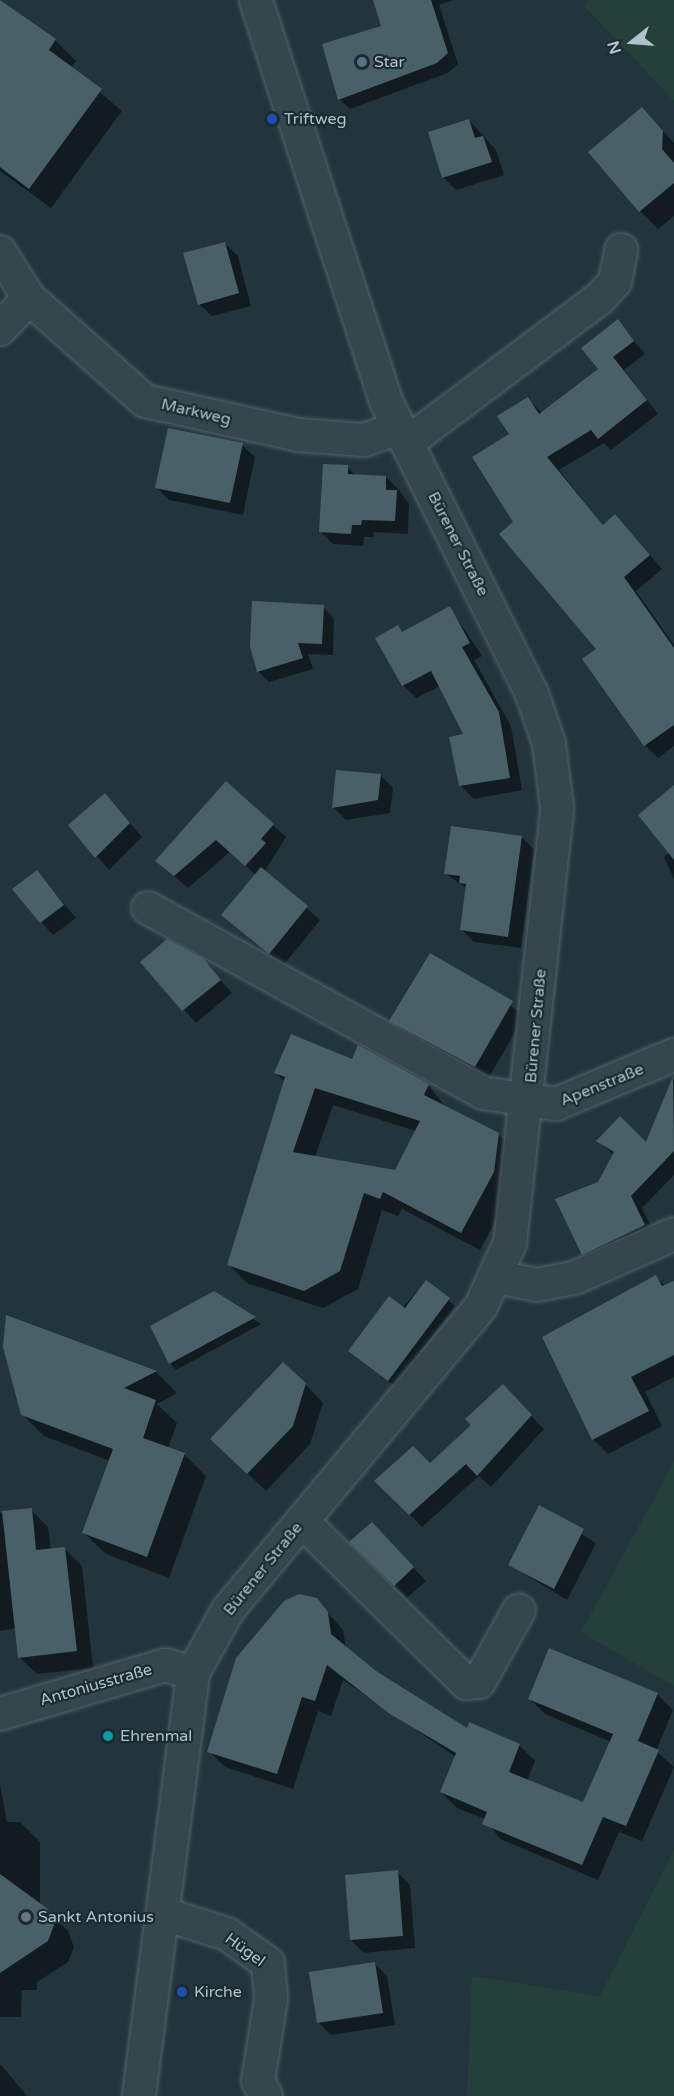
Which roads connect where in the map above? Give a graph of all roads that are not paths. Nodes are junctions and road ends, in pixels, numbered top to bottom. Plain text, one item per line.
1 (256, 0) edge
2 (621, 250) dead end
3 (0, 252) edge
4 (29, 298) junction
5 (0, 329) edge
6 (403, 436) junction
7 (148, 908) dead end
8 (674, 1055) edge
9 (529, 1104) junction
10 (674, 1234) edge
11 (496, 1277) junction
12 (302, 1521) junction
13 (519, 1610) dead end
14 (193, 1673) junction
15 (0, 1714) edge
16 (164, 1914) junction
17 (139, 2096) edge
18 (266, 2096) edge

1 - 6 street, Bürener Straße
2 - 6 street, Markweg
3 - 4 street, Markweg
4 - 5 street
4 - 6 street, Markweg
6 - 9 street, Bürener Straße
7 - 9 street, Bürener Straße
8 - 9 street, Apenstraße
9 - 11 street, Bürener Straße
10 - 11 street
11 - 12 street, Bürener Straße
12 - 13 street
12 - 14 street, Bürener Straße
14 - 15 street, Antoniusstraße
14 - 16 street, Bürener Straße
16 - 17 street, Bürener Straße
16 - 18 street, Hügel

